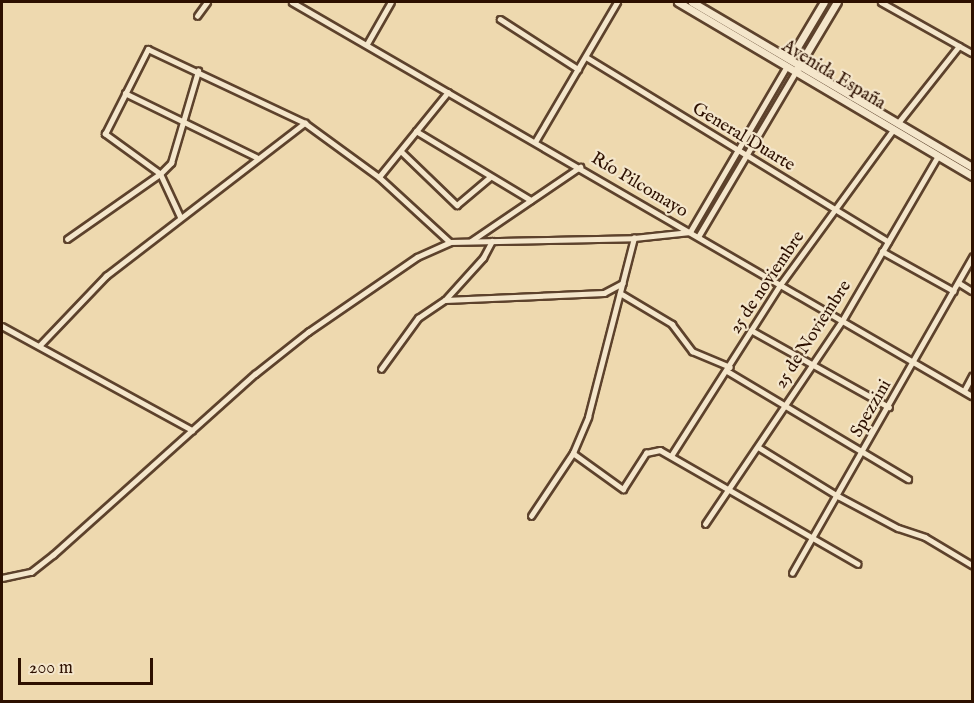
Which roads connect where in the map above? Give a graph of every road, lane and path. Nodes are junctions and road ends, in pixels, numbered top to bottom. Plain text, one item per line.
1 (207, 2) edge
2 (292, 2) edge
3 (391, 2) edge
4 (617, 2) edge
5 (678, 2) edge
6 (692, 2) edge
7 (824, 2) edge
8 (837, 2) edge
9 (881, 2) edge
10 (197, 16) dead end
11 (500, 19) dead end
12 (367, 44) junction
13 (959, 46) junction
14 (972, 53) edge
15 (586, 57) junction
16 (789, 63) junction
17 (798, 68) junction
18 (578, 69) junction
19 (198, 71) junction
20 (448, 92) junction
21 (125, 93) junction
22 (183, 121) junction
23 (304, 123) junction
24 (896, 126) junction
25 (416, 131) junction
26 (535, 142) junction
27 (737, 150) junction
28 (401, 151) junction
29 (746, 156) junction
30 (938, 156) junction
31 (256, 157) junction
32 (580, 166) junction
33 (972, 168) edge
34 (160, 174) junction
35 (972, 176) edge
36 (380, 177) junction
37 (489, 178) junction
38 (531, 200) junction
39 (836, 210) junction
40 (180, 217) junction
41 (690, 232) junction
42 (698, 237) junction
43 (634, 238) junction
44 (67, 239) dead end
45 (492, 240) junction
46 (470, 241) junction
47 (888, 241) junction
48 (450, 242) junction
49 (882, 251) junction
50 (972, 257) edge
51 (623, 283) junction
52 (958, 283) junction
53 (780, 285) junction
54 (954, 291) junction
55 (972, 291) edge
56 (621, 293) junction
57 (445, 300) junction
58 (842, 321) junction
59 (2, 326) edge
60 (751, 330) junction
61 (39, 346) junction
62 (914, 363) junction
63 (813, 364) junction
64 (381, 369) dead end
65 (729, 369) junction
66 (972, 376) edge
67 (964, 391) junction
68 (972, 396) edge
69 (889, 406) junction
70 (783, 408) junction
71 (192, 430) junction
72 (758, 447) junction
73 (573, 453) junction
74 (862, 453) junction
75 (671, 456) junction
76 (908, 479) dead end
77 (727, 492) junction
78 (838, 496) junction
79 (531, 516) dead end
80 (705, 524) dead end
81 (812, 539) junction
82 (858, 564) dead end
83 (972, 565) edge
84 (792, 573) dead end
85 (2, 578) edge

1 - 10 street
2 - 12 street, Río Pilcomayo
3 - 12 street
4 - 15 street
5 - 16 street, Avenida España
6 - 16 street, Avenida España
7 - 16 street
8 - 17 street
9 - 13 street
11 - 18 street
12 - 20 street, Río Pilcomayo
13 - 14 street
13 - 24 street, 25 de noviembre
15 - 18 street
15 - 27 street, General Duarte
16 - 17 street, Avenida España
16 - 27 street
17 - 24 street, Avenida España
17 - 29 street
18 - 26 street
19 - 21 street
19 - 22 street
19 - 23 street
20 - 25 street
20 - 26 street, Río Pilcomayo
21 - 22 street
21 - 34 street
22 - 31 street
22 - 34 street
23 - 31 street
23 - 36 street
24 - 30 street, Avenida España
24 - 33 street, Avenida España
24 - 39 street, 25 de noviembre
25 - 28 street
25 - 37 street
26 - 32 street, Río Pilcomayo
27 - 29 street, General Duarte
27 - 41 street
28 - 36 street
28 - 37 street
29 - 39 street, General Duarte
29 - 42 street
30 - 35 street, Avenida España
30 - 47 street, 25 de Noviembre
31 - 40 street
32 - 38 street
32 - 41 street, Río Pilcomayo
34 - 40 street
34 - 44 street
36 - 48 street
37 - 38 street
38 - 46 street
39 - 47 street, General Duarte
39 - 53 street, 25 de noviembre
40 - 61 street
41 - 42 street, Río Pilcomayo
41 - 43 street
42 - 53 street, Río Pilcomayo
43 - 45 street
43 - 51 street
45 - 46 street
45 - 57 street
46 - 48 street
47 - 49 street, 25 de Noviembre
48 - 71 street
49 - 54 street
49 - 58 street, 25 de Noviembre
50 - 52 street, Spezzini
51 - 56 street
51 - 57 street
52 - 54 street, Spezzini
52 - 55 street
53 - 58 street, Río Pilcomayo
53 - 60 street, 25 de noviembre
54 - 62 street, Spezzini
56 - 65 street
56 - 73 street
57 - 64 street
58 - 62 street, Río Pilcomayo
58 - 63 street, 25 de Noviembre
59 - 61 street
60 - 63 street
60 - 65 street, 25 de noviembre
61 - 71 street
62 - 67 street, Río Pilcomayo
62 - 69 street, Spezzini
63 - 69 street
63 - 70 street, 25 de Noviembre
65 - 70 street
65 - 75 street, 25 de noviembre
66 - 67 street
67 - 68 street, Río Pilcomayo
69 - 74 street, Spezzini
70 - 72 street, 25 de Noviembre
70 - 74 street
71 - 85 street
72 - 77 street, 25 de Noviembre
72 - 78 street
73 - 75 street
73 - 79 street
74 - 76 street
74 - 78 street, Spezzini
75 - 77 street
77 - 80 street, 25 de Noviembre
77 - 81 street
78 - 81 street, Spezzini
78 - 83 street
81 - 82 street
81 - 84 street, Spezzini

